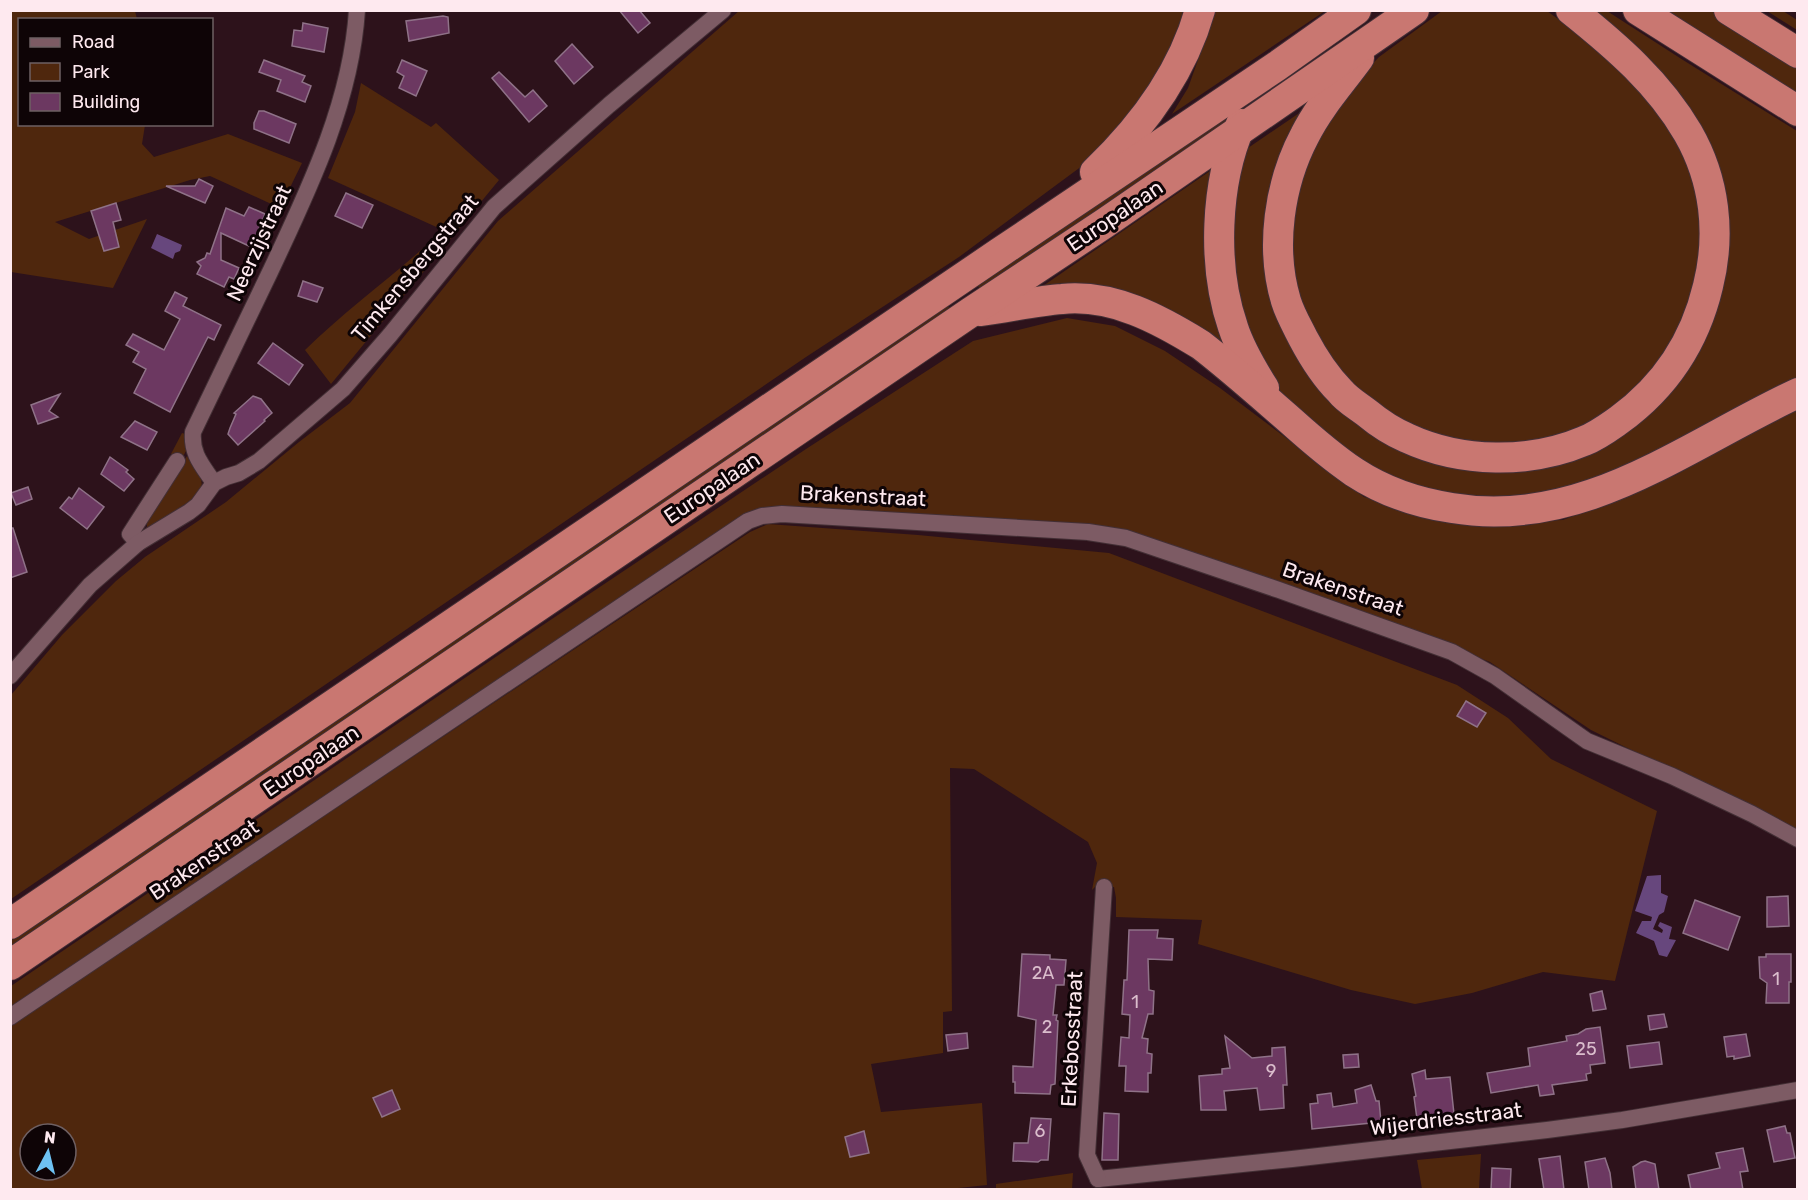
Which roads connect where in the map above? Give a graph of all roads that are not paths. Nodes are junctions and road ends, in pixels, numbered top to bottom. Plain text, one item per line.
1 (357, 10) edge
2 (723, 10) edge
3 (1200, 10) edge
4 (1356, 10) edge
5 (1414, 10) edge
6 (1571, 10) edge
7 (1638, 10) edge
8 (1729, 10) edge
9 (1372, 40) junction
10 (1797, 53) edge
11 (1278, 66) junction
12 (1797, 111) edge
13 (1238, 132) junction
14 (999, 252) junction
15 (970, 312) junction
16 (1797, 393) edge
17 (1277, 409) junction
18 (177, 461) dead end
19 (214, 483) junction
20 (138, 543) junction
21 (10, 676) edge
22 (1797, 838) edge
23 (1104, 887) dead end
24 (10, 924) edge
25 (10, 964) edge
26 (10, 1017) edge
27 (1797, 1090) edge
28 (1094, 1184) edge

1 - 19 street, Neerzijstraat
2 - 19 street, Timkensbergstraat
3 - 14 highway
4 - 11 highway, Europalaan
5 - 9 highway, Europalaan
6 - 9 highway
7 - 12 highway
8 - 10 highway
9 - 13 highway, Europalaan
11 - 13 highway
11 - 14 highway, Europalaan
13 - 15 highway, Europalaan
13 - 17 highway
14 - 24 highway, Europalaan
15 - 17 highway
15 - 25 highway, Europalaan
16 - 17 highway
18 - 20 street
19 - 20 street, Timkensbergstraat
20 - 21 street
22 - 26 street, Brakenstraat
23 - 28 street, Erkebosstraat
27 - 28 street, Wijerdriesstraat

